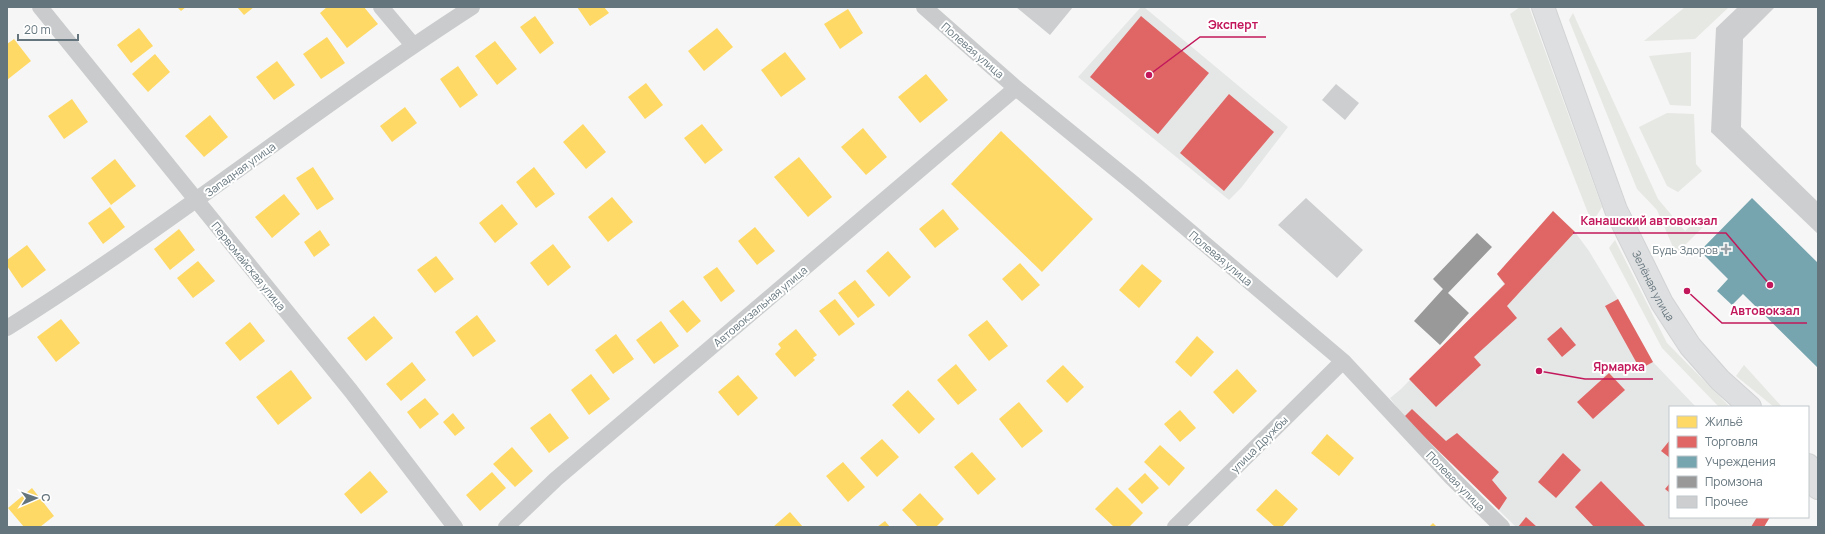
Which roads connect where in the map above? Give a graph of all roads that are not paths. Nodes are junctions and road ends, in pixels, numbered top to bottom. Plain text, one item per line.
1 (40, 7) edge
2 (382, 7) edge
3 (472, 7) edge
4 (924, 7) edge
5 (1543, 7) edge
6 (413, 45) junction
7 (1016, 88) junction
8 (196, 200) junction
9 (7, 328) edge
10 (1343, 361) junction
11 (1749, 406) edge
12 (1809, 467) edge
13 (1818, 488) edge
14 (455, 527) edge
15 (506, 527) edge
16 (1175, 527) edge
17 (1502, 527) edge

1 - 8 street, Первомайская улица
2 - 6 street
3 - 6 street, Западная улица
4 - 7 street, Полевая улица
5 - 11 main road, Зелёная улица
6 - 8 street, Западная улица
7 - 10 street, Полевая улица
7 - 15 street, Автовокзальная улица
8 - 9 street, Западная улица
8 - 14 street, Первомайская улица
10 - 16 street, улица Дружбы
10 - 17 street, Полевая улица
12 - 13 main road

